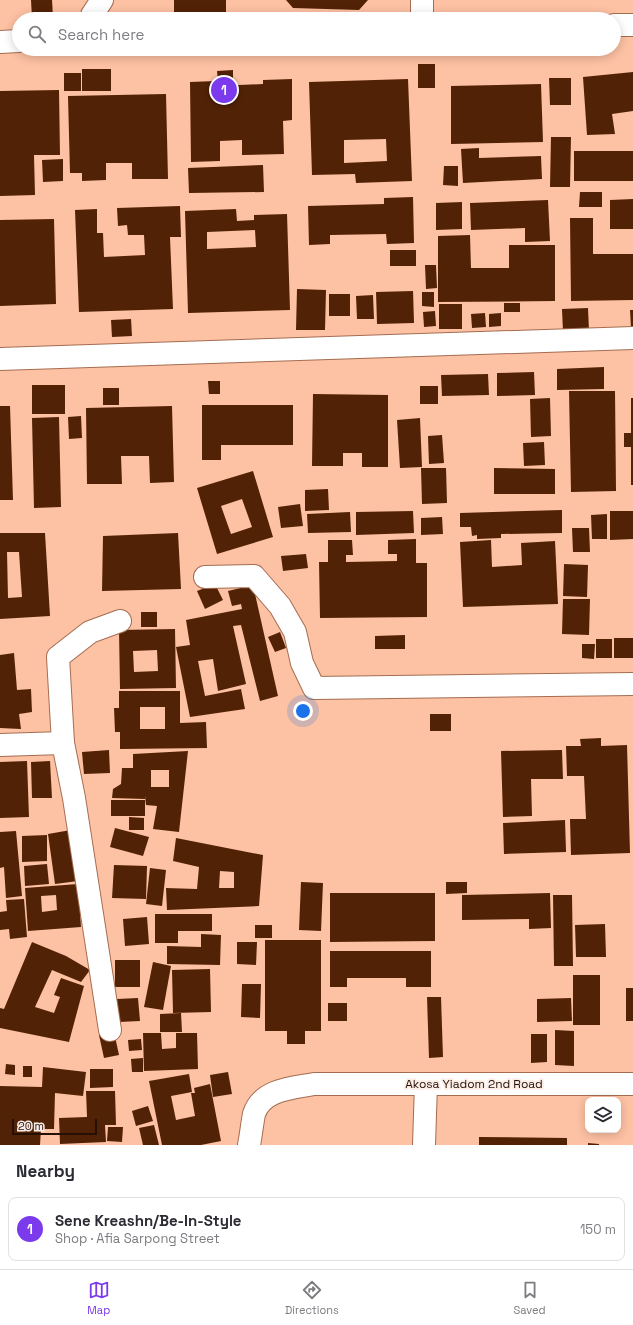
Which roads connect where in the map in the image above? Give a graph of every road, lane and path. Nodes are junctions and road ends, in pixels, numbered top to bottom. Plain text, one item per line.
1 (102, 0) edge
2 (422, 0) edge
3 (94, 12) edge
4 (422, 12) edge
5 (621, 25) edge
6 (633, 25) edge
7 (12, 41) edge
8 (0, 42) edge
9 (633, 338) edge
10 (0, 358) edge
11 (205, 577) dead end
12 (120, 621) dead end
13 (633, 684) edge
14 (63, 743) junction
15 (0, 745) edge
16 (110, 1030) dead end
17 (426, 1084) junction
18 (633, 1084) edge
19 (249, 1145) edge
20 (424, 1145) edge

1 - 3 street
2 - 4 street
5 - 6 street
7 - 8 street
9 - 10 street
11 - 13 street
12 - 14 street
14 - 15 street
14 - 16 street
17 - 18 street, Akosa Yiadom 2nd Road
17 - 19 street, Akosa Yiadom 2nd Road
17 - 20 street

